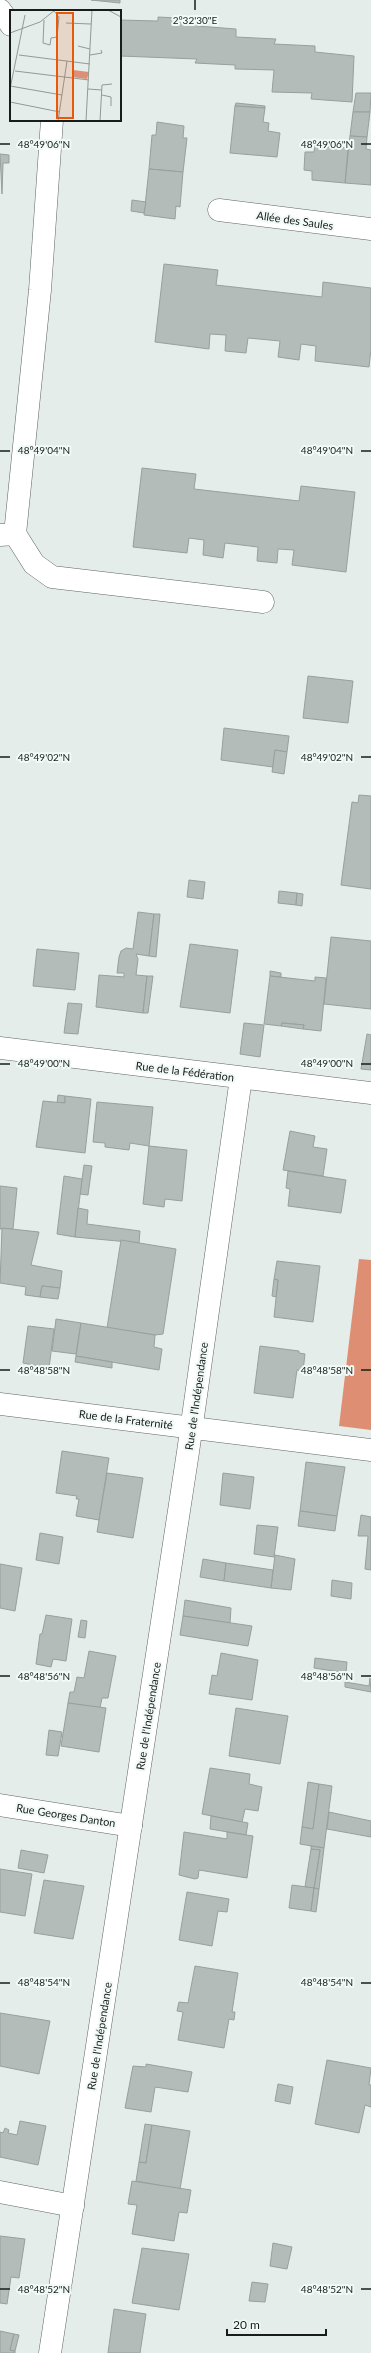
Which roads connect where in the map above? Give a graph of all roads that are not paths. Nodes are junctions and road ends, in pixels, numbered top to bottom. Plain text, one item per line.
1 (0, 10) edge
2 (10, 24) edge
3 (52, 121) edge
4 (219, 210) dead end
5 (371, 229) edge
6 (8, 535) edge
7 (263, 602) dead end
8 (0, 1048) edge
9 (241, 1078) junction
10 (371, 1093) edge
11 (0, 1404) edge
12 (192, 1427) junction
13 (371, 1450) edge
14 (0, 1805) edge
15 (131, 1826) junction
16 (0, 2192) edge
17 (73, 2206) junction
18 (50, 2353) edge

1 - 2 street
3 - 6 street
4 - 5 street, Allée des Saules
6 - 7 street
8 - 9 street, Rue de la Fédération
9 - 10 street, Rue de la Fédération
9 - 12 street, Rue de l'Indépendance
11 - 12 street, Rue de la Fraternité
12 - 13 street, Rue de la Fraternité
12 - 15 street, Rue de l'Indépendance
14 - 15 street, Rue Georges Danton
15 - 17 street, Rue de l'Indépendance
16 - 17 street
17 - 18 street, Rue de l'Indépendance

